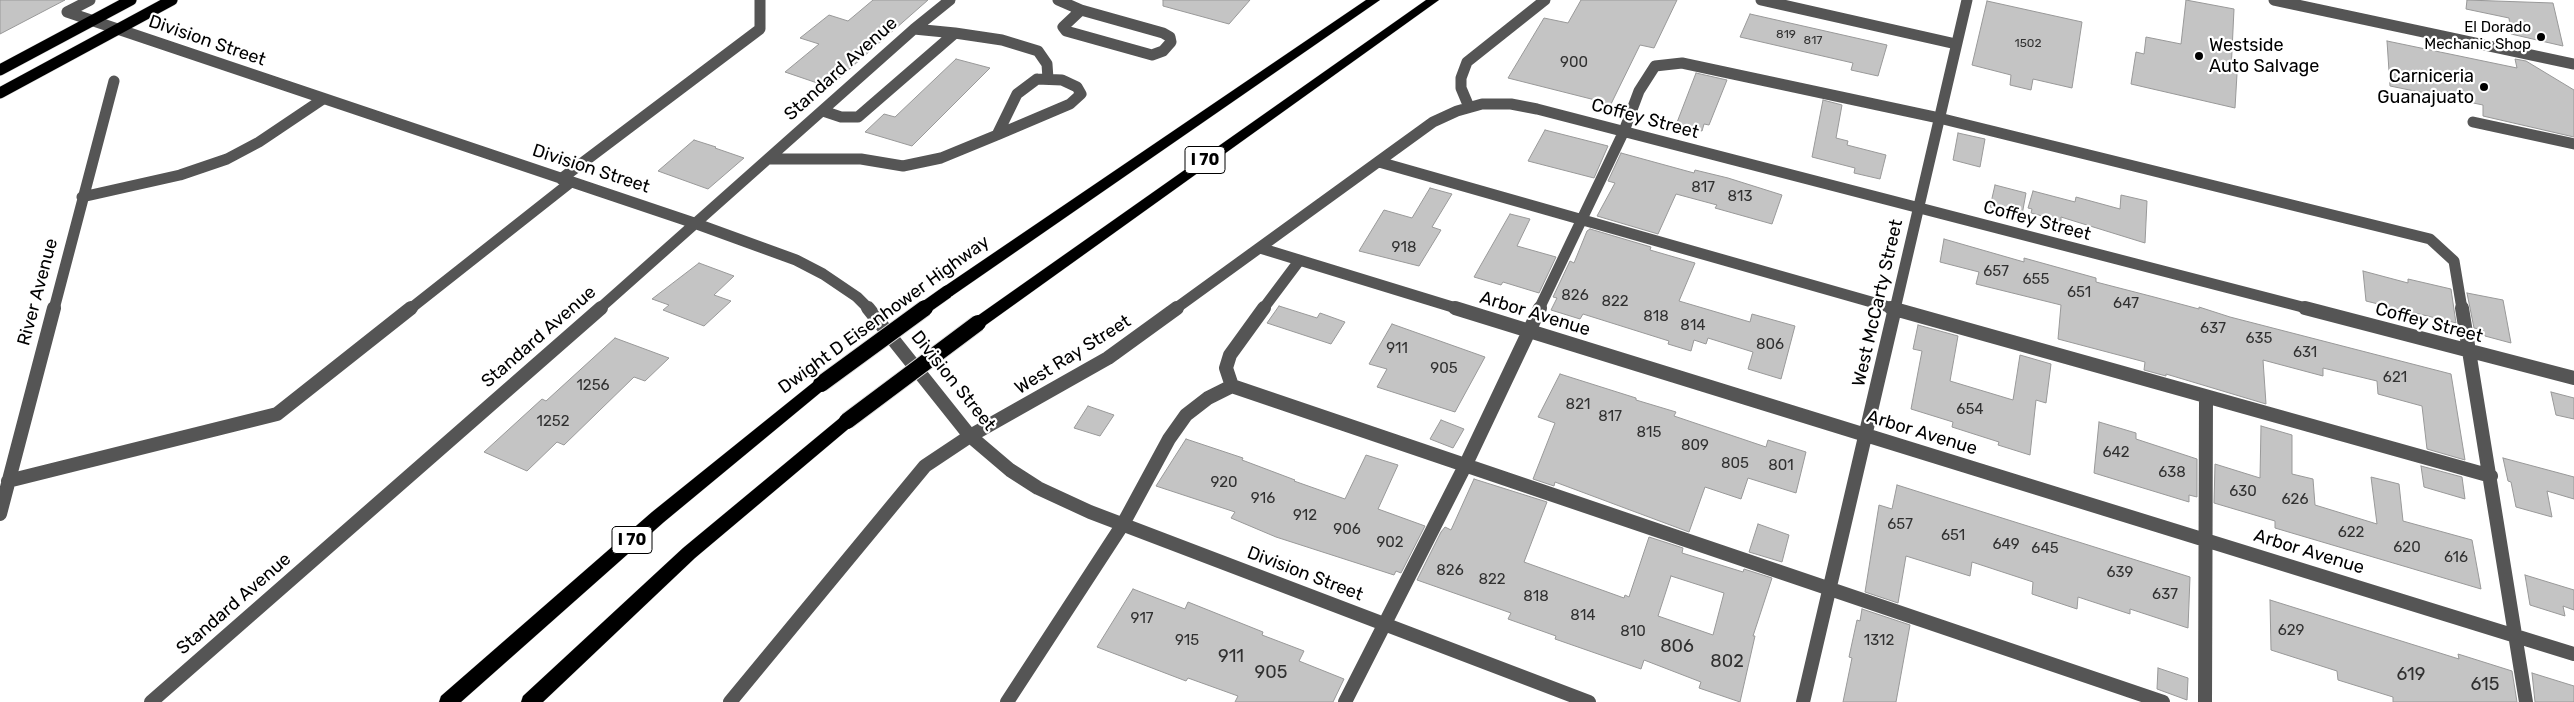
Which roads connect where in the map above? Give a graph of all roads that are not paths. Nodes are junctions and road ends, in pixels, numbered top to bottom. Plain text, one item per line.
1 (90, 0) edge
2 (131, 0) edge
3 (172, 0) edge
4 (760, 0) edge
5 (950, 0) edge
6 (1058, 0) edge
7 (1374, 0) edge
8 (1433, 0) edge
9 (1545, 0) edge
10 (1761, 0) edge
11 (1967, 0) edge
12 (2274, 0) edge
13 (1081, 10) junction
14 (92, 21) junction
15 (914, 29) junction
16 (117, 30) junction
17 (955, 33) junction
18 (1956, 44) junction
19 (2574, 64) edge
20 (0, 70) edge
21 (1048, 79) junction
22 (114, 81) dead end
23 (0, 93) edge
24 (323, 100) junction
25 (1490, 104) joint
26 (1469, 107) junction
27 (823, 111) junction
28 (1939, 118) junction
29 (2473, 122) dead end
30 (1624, 132) junction
31 (997, 135) junction
32 (2574, 144) edge
33 (770, 158) junction
34 (1379, 162) junction
35 (566, 181) junction
36 (82, 197) junction
37 (1918, 208) junction
38 (1580, 220) junction
39 (697, 224) junction
40 (1260, 248) junction
41 (1299, 260) junction
42 (1894, 309) junction
43 (1527, 331) junction
44 (2469, 351) junction
45 (2574, 378) edge
46 (1232, 386) junction
47 (2206, 397) junction
48 (1865, 435) junction
49 (970, 436) junction
50 (1466, 464) junction
51 (2491, 476) junction
52 (8, 481) junction
53 (0, 514) edge
54 (1123, 524) junction
55 (2204, 540) junction
56 (1830, 588) junction
57 (1386, 625) junction
58 (2516, 636) junction
59 (2574, 654) edge
60 (151, 702) edge
61 (448, 702) edge
62 (530, 702) edge
63 (730, 702) edge
64 (1006, 702) edge
65 (1345, 702) edge
66 (1589, 702) edge
67 (1803, 702) edge
68 (2163, 702) edge
69 (2205, 702) edge
70 (2526, 702) edge

1 - 14 street, Division Street
2 - 14 main road
3 - 16 main road
4 - 35 street
5 - 15 street, Standard Avenue
6 - 13 street
7 - 61 highway, Dwight D Eisenhower Highway / I 70, bridge
8 - 62 highway, I 70, bridge
9 - 26 street
10 - 18 street
11 - 18 street, West McCarty Street
12 - 19 street
13 - 13 street
14 - 16 street, Division Street
14 - 20 main road
15 - 17 street
15 - 27 street, Standard Avenue
16 - 23 main road
16 - 24 street, Division Street
17 - 21 street
17 - 27 street
18 - 28 street, West McCarty Street
21 - 31 street
21 - 31 street
22 - 36 street, River Avenue
24 - 35 street, Division Street
24 - 36 street
25 - 26 street, West Ray Street
25 - 30 street, Coffey Street
26 - 34 street, West Ray Street
27 - 33 street, Standard Avenue
28 - 30 street
28 - 37 street, West McCarty Street
28 - 44 street
29 - 32 street
30 - 37 street, Coffey Street
30 - 38 street
31 - 33 street
33 - 39 street, Standard Avenue
34 - 38 street
34 - 40 street, West Ray Street
35 - 39 street, Division Street
35 - 52 street
36 - 52 street, River Avenue
37 - 42 street, West McCarty Street
37 - 44 street, Coffey Street
38 - 42 street
38 - 43 street
39 - 49 street, Division Street
39 - 60 street, Standard Avenue
40 - 41 street, Arbor Avenue
40 - 49 street, West Ray Street
41 - 43 street, Arbor Avenue
41 - 46 street
42 - 47 street
42 - 48 street, West McCarty Street
43 - 48 street, Arbor Avenue
43 - 50 street
44 - 45 street, Coffey Street
44 - 51 street
46 - 50 street
46 - 54 street
47 - 51 street
47 - 55 street
48 - 55 street, Arbor Avenue
48 - 56 street, West McCarty Street
49 - 54 street, Division Street
49 - 63 street, West Ray Street
50 - 56 street
50 - 57 street
51 - 58 street
52 - 53 street, River Avenue
54 - 57 street, Division Street
54 - 64 street
55 - 58 street, Arbor Avenue
55 - 69 street
56 - 67 street, West McCarty Street
56 - 68 street
57 - 65 street
57 - 66 street, Division Street
58 - 59 street, Arbor Avenue
58 - 70 street

